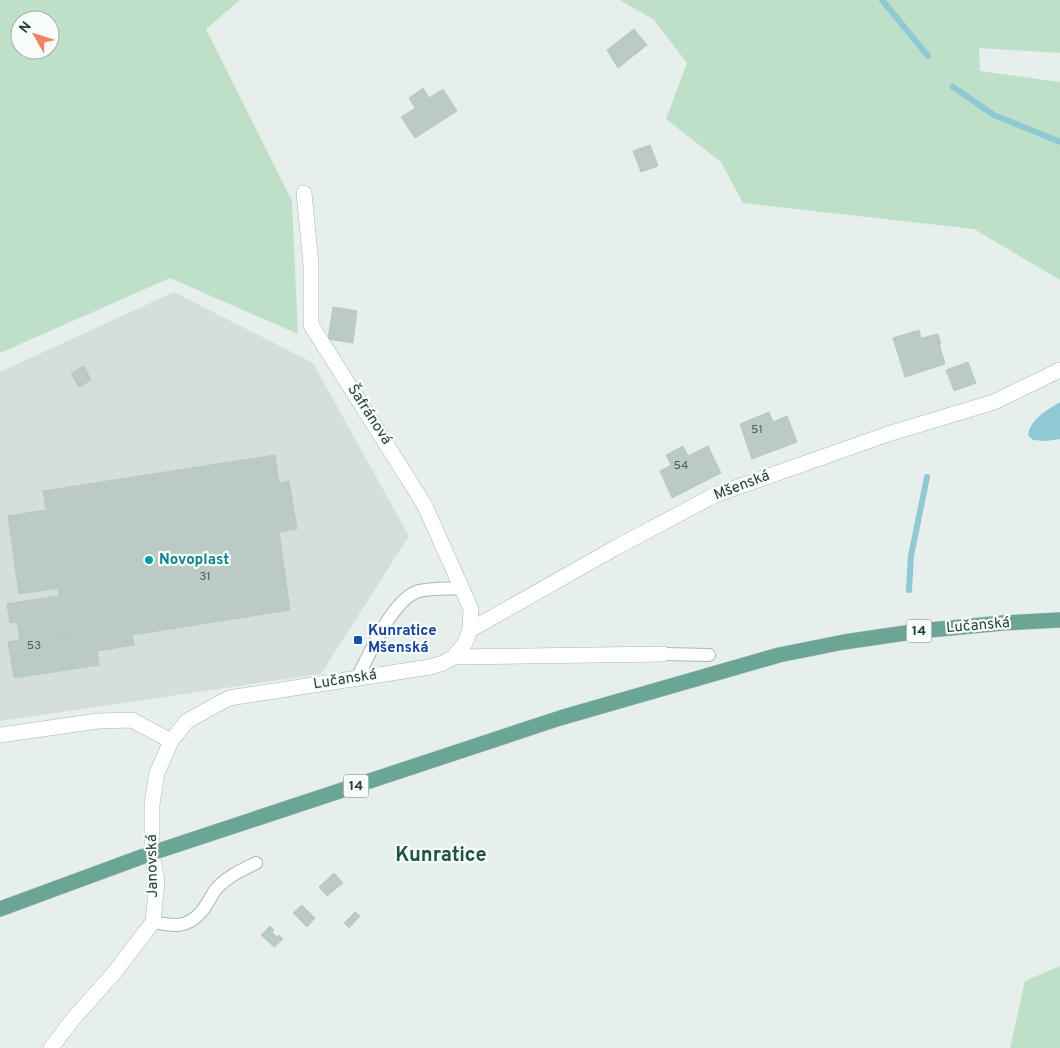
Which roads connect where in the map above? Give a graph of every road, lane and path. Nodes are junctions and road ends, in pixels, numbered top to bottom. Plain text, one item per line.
1 (304, 193) dead end
2 (1060, 370) edge
3 (461, 588) junction
4 (1060, 620) edge
5 (470, 630) junction
6 (663, 654) joint
7 (709, 655) dead end
8 (454, 656) junction
9 (357, 678) junction
10 (0, 735) edge
11 (172, 741) junction
12 (152, 853) junction
13 (256, 864) dead end
14 (0, 909) edge
15 (152, 922) junction
16 (51, 1048) edge

1 - 3 street, Šafránová
2 - 5 street, Mšenská
3 - 5 street, Šafránová
3 - 9 lane
4 - 12 main road, Lučanská / 14
5 - 8 street
6 - 7 lane, Lučanská
6 - 8 street, Lučanská
8 - 9 street, Lučanská
9 - 11 street, Lučanská
10 - 11 street
11 - 12 street, Janovská
12 - 14 main road, 14
12 - 15 street, Janovská
13 - 15 lane
15 - 16 street, Janovská

